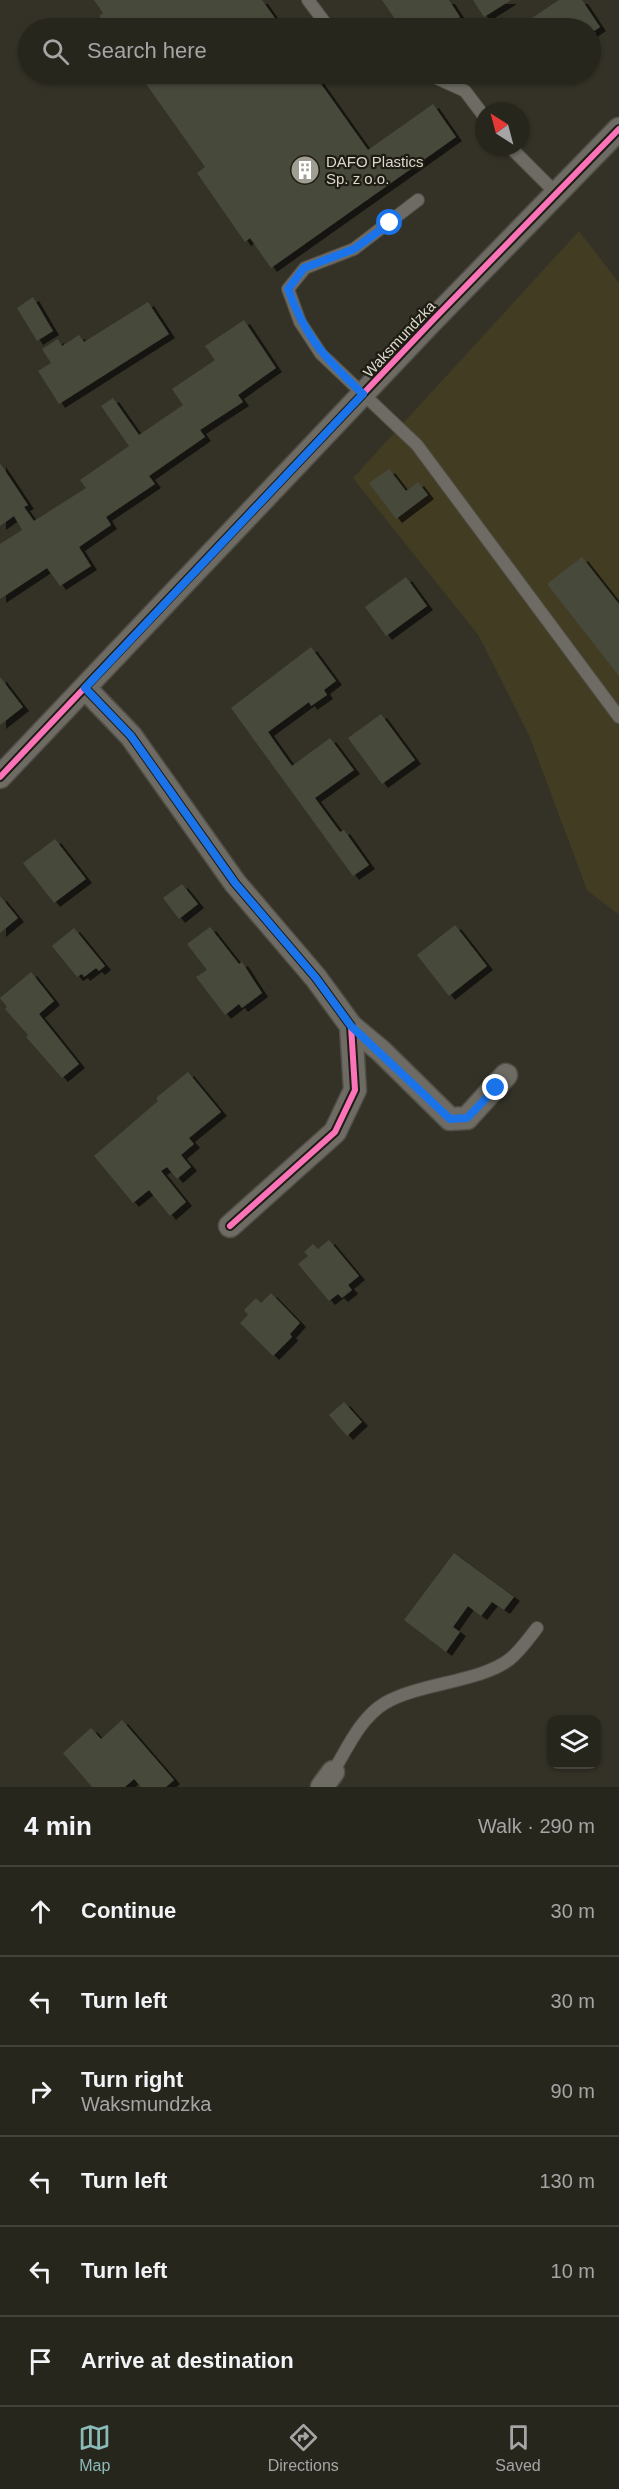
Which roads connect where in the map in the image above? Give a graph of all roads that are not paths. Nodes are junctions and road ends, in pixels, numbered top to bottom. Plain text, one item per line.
1 (308, 0) edge
2 (322, 18) edge
3 (450, 84) edge
4 (475, 104) edge
5 (619, 129) edge
6 (519, 156) edge
7 (556, 193) junction
8 (418, 200) dead end
9 (363, 394) junction
10 (85, 688) junction
11 (619, 717) edge
12 (0, 777) edge
13 (351, 1026) junction
14 (506, 1075) dead end
15 (230, 1226) dead end
16 (537, 1628) dead end
17 (327, 1780) edge

1 - 2 lane
3 - 4 lane
5 - 7 street, Waksmundzka
6 - 7 lane
7 - 9 street, Waksmundzka
8 - 9 lane
9 - 10 street, Waksmundzka
9 - 11 lane
10 - 12 street, Waksmundzka
10 - 13 street
13 - 14 street
13 - 15 street
16 - 17 lane

